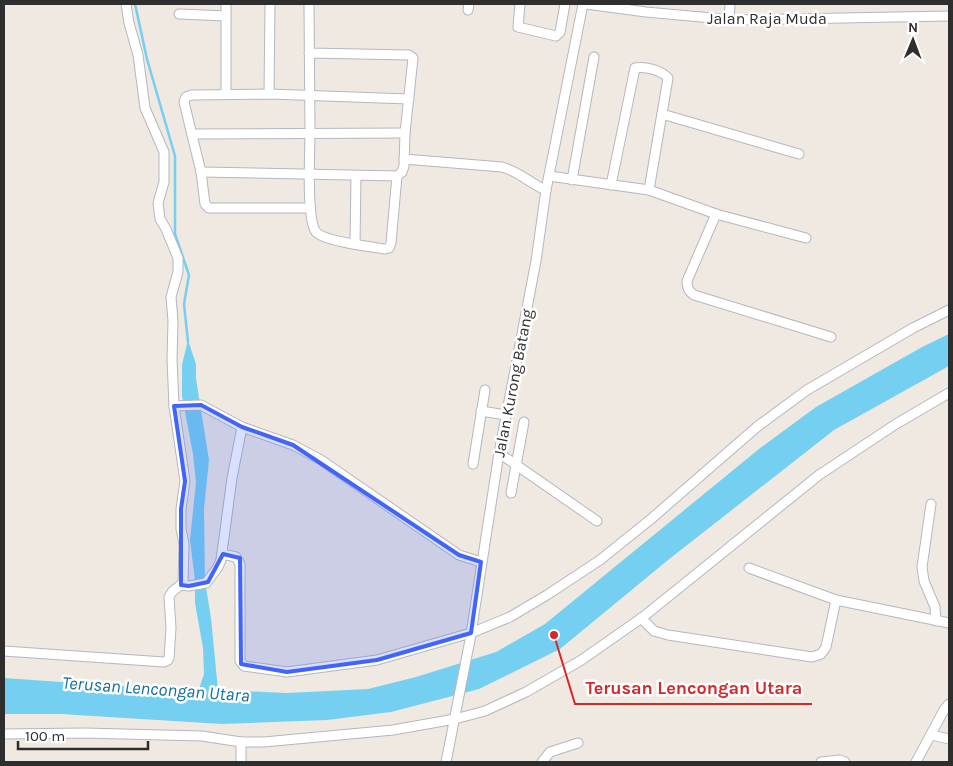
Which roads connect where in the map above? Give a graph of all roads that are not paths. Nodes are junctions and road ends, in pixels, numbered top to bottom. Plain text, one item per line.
1 (126, 4) edge
2 (226, 4) edge
3 (270, 4) edge
4 (308, 4) edge
5 (520, 4) edge
6 (565, 4) edge
7 (584, 4) edge
8 (730, 4) edge
9 (178, 14) dead end
10 (226, 16) junction
11 (949, 16) edge
12 (729, 19) junction
13 (309, 53) junction
14 (594, 57) dead end
15 (226, 94) junction
16 (269, 94) junction
17 (310, 95) junction
18 (408, 99) junction
19 (662, 114) junction
20 (406, 133) junction
21 (192, 134) junction
22 (310, 134) junction
23 (799, 154) dead end
24 (404, 159) junction
25 (202, 172) junction
26 (310, 174) junction
27 (356, 176) junction
28 (397, 176) junction
29 (549, 176) junction
30 (572, 180) junction
31 (611, 185) junction
32 (546, 190) junction
33 (649, 190) junction
34 (310, 208) junction
35 (716, 214) junction
36 (806, 238) dead end
37 (355, 244) junction
38 (949, 310) edge
39 (831, 337) dead end
40 (485, 390) dead end
41 (949, 393) edge
42 (177, 407) junction
43 (481, 411) junction
44 (506, 415) junction
45 (524, 422) dead end
46 (242, 427) junction
47 (499, 453) junction
48 (473, 464) dead end
49 (516, 465) junction
50 (511, 493) dead end
51 (931, 504) dead end
52 (597, 521) dead end
53 (222, 554) junction
54 (481, 562) junction
55 (749, 568) dead end
56 (181, 585) junction
57 (836, 600) junction
58 (641, 618) junction
59 (936, 621) junction
60 (949, 623) edge
61 (470, 636) junction
62 (4, 650) edge
63 (949, 704) edge
64 (455, 719) junction
65 (4, 734) edge
66 (931, 735) junction
67 (949, 739) edge
68 (241, 742) junction
69 (578, 743) dead end
70 (240, 762) edge
71 (446, 762) edge
72 (542, 762) edge
73 (821, 762) edge
74 (845, 762) edge
75 (916, 762) edge

1 - 42 street
2 - 10 street
3 - 16 street
4 - 13 street
5 - 6 street
7 - 12 street, Jalan Raja Muda
7 - 29 street, Jalan Kurong Batang
8 - 12 street
9 - 10 street
10 - 15 street
11 - 12 street, Jalan Raja Muda
13 - 17 street
13 - 18 street
14 - 30 street
15 - 16 street
15 - 21 street
16 - 17 street
17 - 18 street
17 - 22 street
18 - 20 street
19 - 23 street
19 - 31 street
19 - 33 street
20 - 22 street
20 - 24 street
21 - 22 street
21 - 25 street
22 - 26 street
24 - 28 street
24 - 32 street
25 - 26 street
25 - 34 street
26 - 27 street
26 - 34 street
27 - 28 street
27 - 37 street
28 - 37 street
29 - 30 street
29 - 32 street, Jalan Kurong Batang
30 - 31 street
31 - 33 street
32 - 44 street, Jalan Kurong Batang
33 - 35 street
34 - 37 street
35 - 36 street
35 - 39 street
38 - 61 street
40 - 43 street
41 - 58 street
42 - 46 street
42 - 56 street
43 - 44 street
43 - 48 street
44 - 47 street, Jalan Kurong Batang
45 - 49 street
46 - 53 street
46 - 54 street
47 - 49 street
47 - 54 street, Jalan Kurong Batang
49 - 50 street
49 - 52 street
51 - 59 street
53 - 56 street
53 - 61 street
54 - 61 street, Jalan Kurong Batang
55 - 57 street
56 - 62 street
57 - 58 street
57 - 59 street
58 - 64 street
59 - 60 street
61 - 64 street, Jalan Kurong Batang
63 - 66 street
64 - 68 street
64 - 71 street, Jalan Kurong Batang
65 - 68 street
66 - 67 street
66 - 75 street
68 - 70 street
69 - 72 street
73 - 74 street

